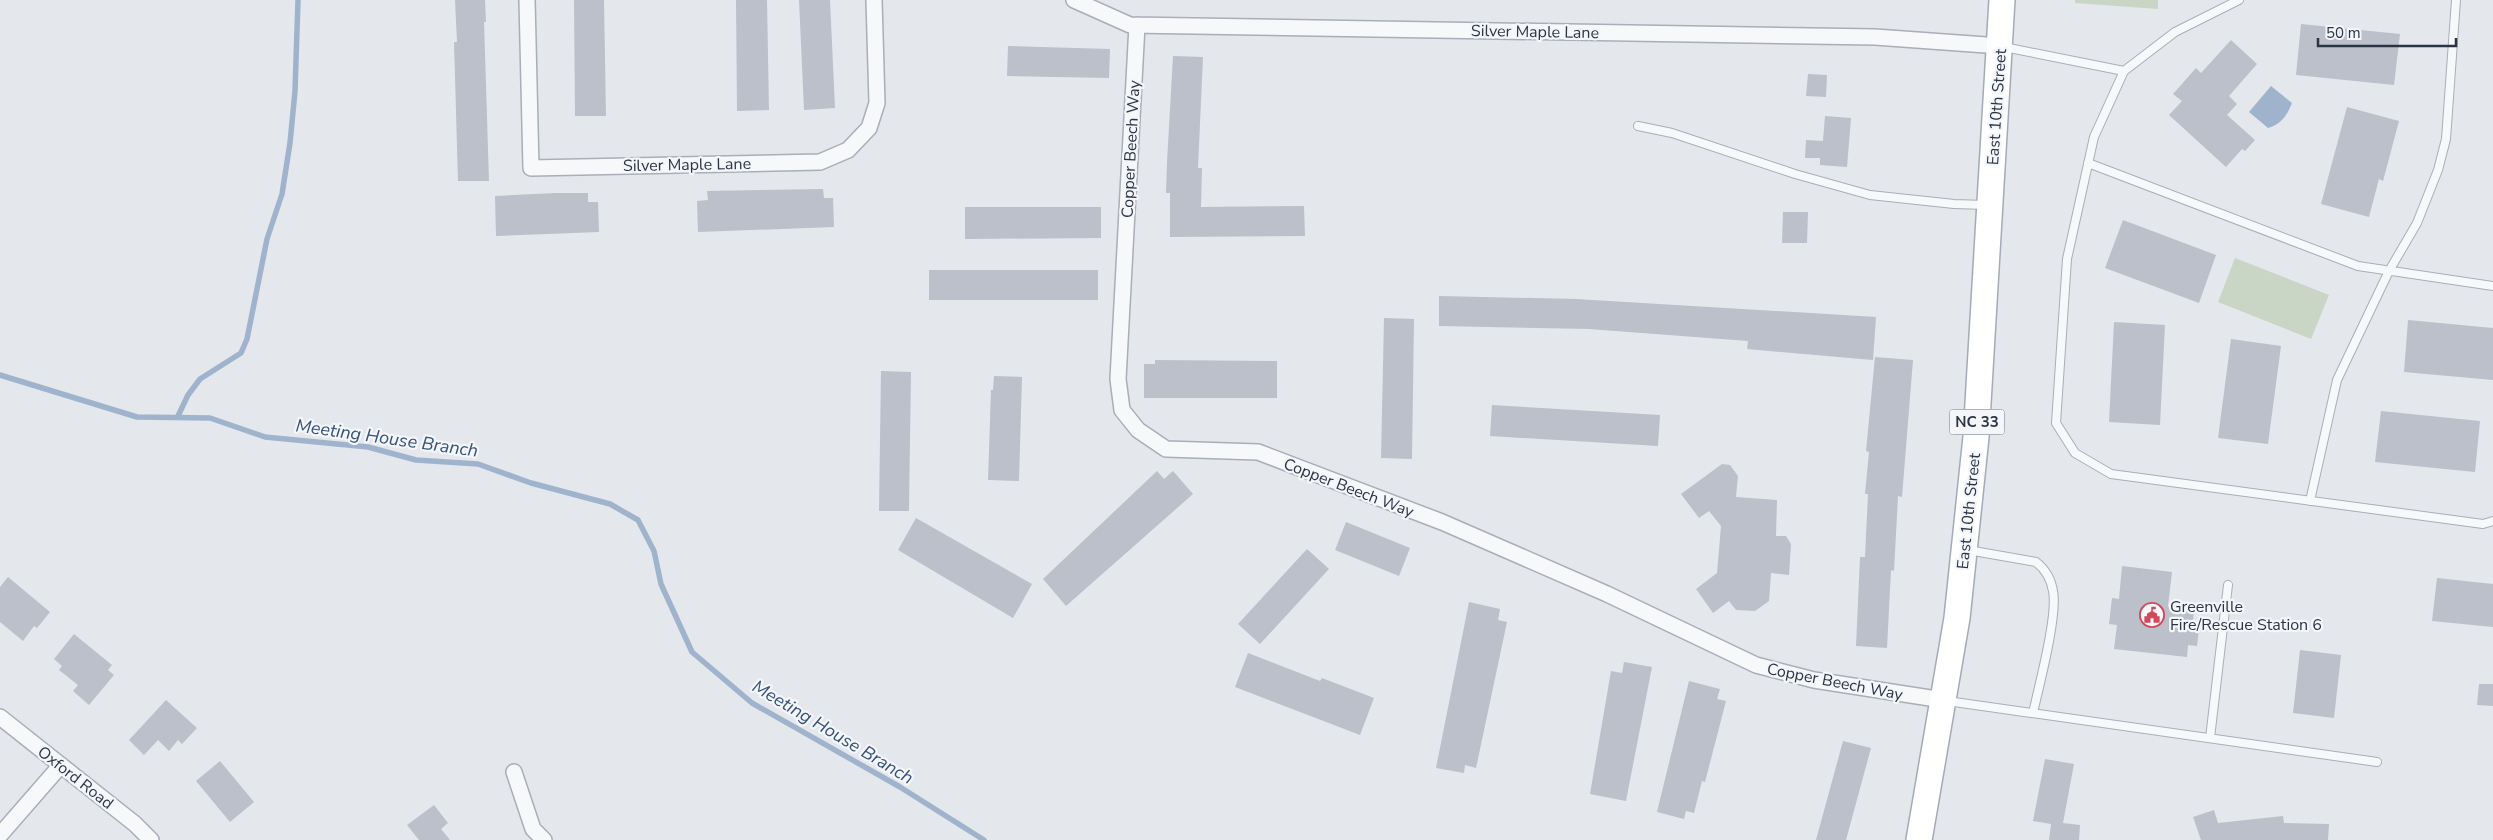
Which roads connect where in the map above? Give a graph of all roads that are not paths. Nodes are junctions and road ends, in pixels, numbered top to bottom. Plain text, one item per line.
1 (527, 0) edge
2 (874, 0) edge
3 (1074, 0) edge
4 (2002, 0) edge
5 (2239, 0) edge
6 (2456, 0) edge
7 (1138, 25) junction
8 (2000, 46) junction
9 (2124, 71) junction
10 (1638, 126) dead end
11 (2088, 164) junction
12 (1990, 205) junction
13 (2389, 271) junction
14 (2493, 286) edge
15 (2310, 501) junction
16 (2493, 520) edge
17 (1964, 549) junction
18 (2228, 586) dead end
19 (1943, 700) junction
20 (2033, 713) junction
21 (0, 717) edge
22 (2210, 738) junction
23 (2377, 762) dead end
24 (60, 765) junction
25 (514, 772) dead end
26 (0, 835) edge
27 (151, 840) edge
28 (544, 840) edge
29 (1919, 840) edge

1 - 2 street, Silver Maple Lane
3 - 7 street, Silver Maple Lane
4 - 8 main road, East 10th Street / NC 33
5 - 9 lane
6 - 13 lane
7 - 8 street, Silver Maple Lane
7 - 19 street, Copper Beech Way
8 - 9 lane
8 - 12 main road, East 10th Street / NC 33
9 - 11 lane
10 - 12 lane
11 - 13 lane
11 - 15 lane
12 - 17 main road, East 10th Street / NC 33
13 - 14 lane
13 - 15 lane
15 - 16 lane
17 - 19 main road, East 10th Street / NC 33
17 - 20 lane
18 - 22 lane
19 - 20 lane
19 - 29 main road, East 10th Street / NC 33
20 - 22 lane
21 - 24 street, Oxford Road
22 - 23 lane
24 - 26 street
24 - 27 street, Oxford Road
25 - 28 street

